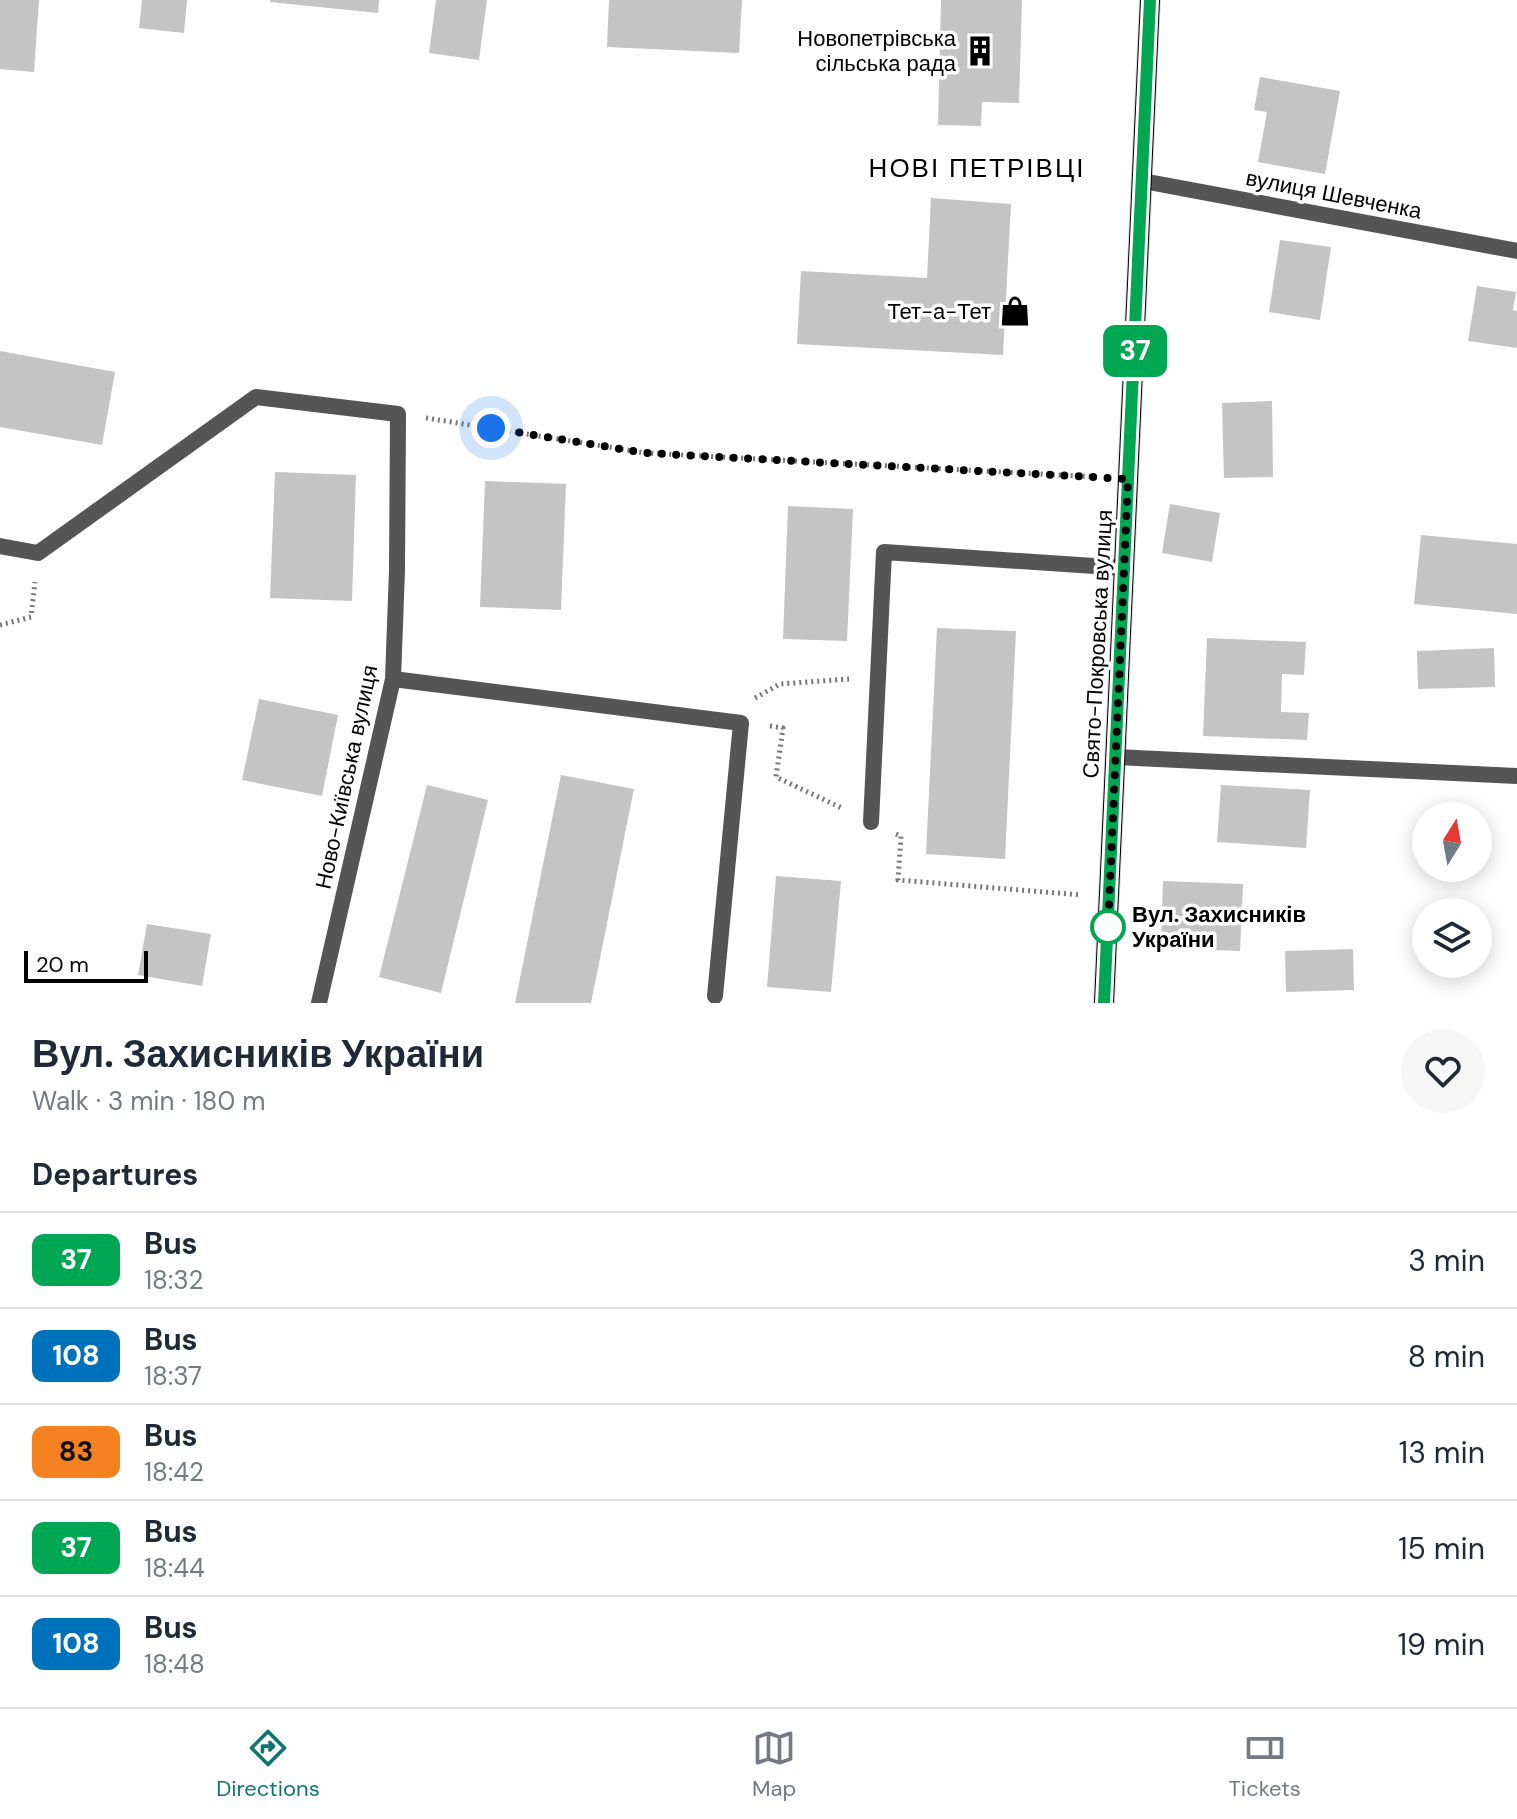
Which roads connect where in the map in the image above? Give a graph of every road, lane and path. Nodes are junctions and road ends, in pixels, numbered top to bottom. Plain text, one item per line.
1 (1150, 0) edge
2 (1143, 181) junction
3 (1517, 251) edge
4 (398, 414) junction
5 (1128, 479) junction
6 (0, 546) edge
7 (38, 553) junction
8 (1124, 568) junction
9 (0, 625) edge
10 (878, 677) junction
11 (393, 679) junction
12 (715, 719) junction
13 (741, 723) junction
14 (1116, 757) junction
15 (1517, 776) edge
16 (871, 822) junction
17 (1109, 898) junction
18 (715, 996) dead end
19 (319, 1003) edge
20 (1104, 1003) edge

1 - 2 main road, Свято-Покровська вулиця
2 - 3 street, вулиця Шевченка
2 - 5 main road, Свято-Покровська вулиця
4 - 5 path
4 - 7 street
4 - 11 street, Ново-Київська вулиця
5 - 8 main road, Свято-Покровська вулиця
6 - 7 street
7 - 9 path
8 - 10 street
8 - 14 main road, Свято-Покровська вулиця
10 - 12 path
10 - 16 street
11 - 12 street
11 - 19 street, Ново-Київська вулиця
12 - 13 street
13 - 16 path
13 - 18 street
14 - 15 street
14 - 17 main road, Свято-Покровська вулиця
16 - 17 path
17 - 20 main road, Свято-Покровська вулиця

